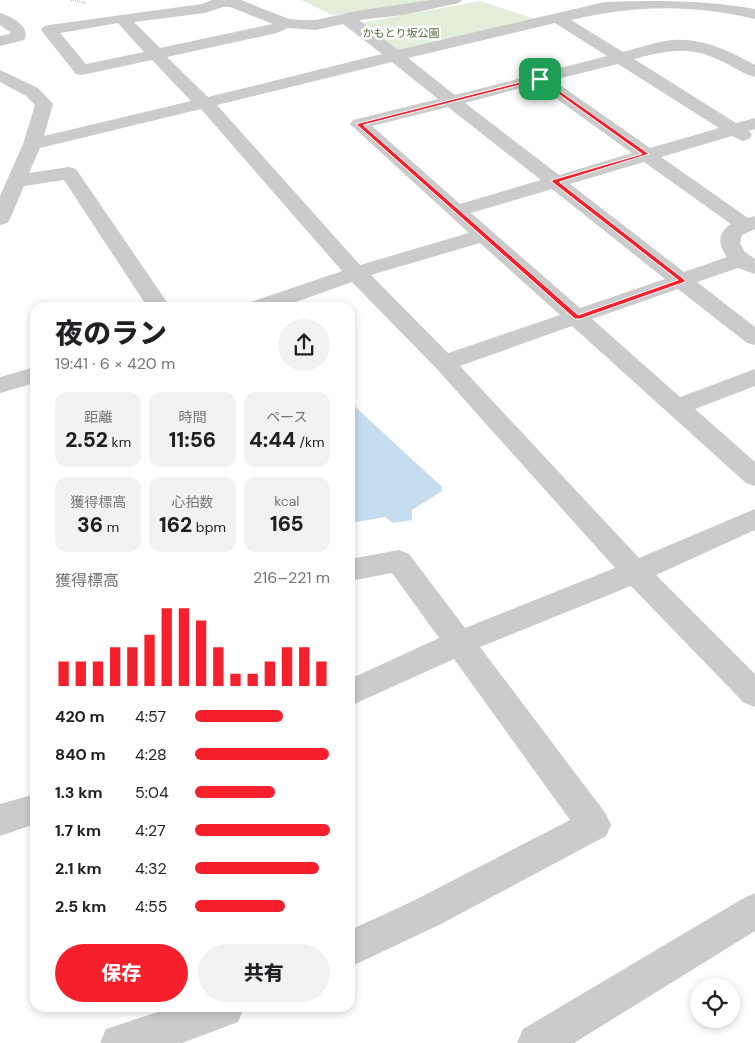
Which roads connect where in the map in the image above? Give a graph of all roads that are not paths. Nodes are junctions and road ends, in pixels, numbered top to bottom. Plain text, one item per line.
1 (454, 0) edge
2 (232, 1) edge
3 (755, 14) edge
4 (0, 18) edge
5 (125, 18) junction
6 (346, 18) junction
7 (557, 18) junction
8 (286, 23) junction
9 (49, 30) junction
10 (18, 37) junction
11 (0, 41) edge
12 (155, 54) junction
13 (397, 56) junction
14 (621, 58) junction
15 (755, 72) edge
16 (0, 75) edge
17 (540, 79) junction
18 (452, 101) junction
19 (205, 103) junction
20 (755, 123) edge
21 (734, 129) junction
22 (755, 142) edge
23 (32, 144) junction
24 (646, 154) junction
25 (18, 181) junction
26 (554, 181) junction
27 (457, 211) junction
28 (0, 219) edge
29 (750, 223) edge
30 (485, 235) junction
31 (748, 264) edge
32 (356, 273) junction
33 (682, 281) junction
34 (156, 302) edge
35 (273, 302) edge
36 (577, 318) junction
37 (755, 338) edge
38 (444, 363) junction
39 (30, 376) edge
40 (755, 377) edge
41 (0, 385) edge
42 (677, 407) junction
43 (755, 477) edge
44 (755, 519) edge
45 (355, 569) edge
46 (635, 572) junction
47 (461, 642) junction
48 (355, 691) edge
49 (755, 694) edge
50 (30, 811) edge
51 (0, 820) edge
52 (755, 910) edge
53 (355, 946) edge
54 (215, 1012) edge
55 (120, 1043) edge
56 (537, 1043) edge

1 - 6 street
2 - 5 street
2 - 8 street
3 - 7 street
4 - 10 street
5 - 9 street
5 - 12 street
6 - 8 street
6 - 13 street
7 - 13 street
7 - 14 street
8 - 12 street
9 - 10 street
9 - 12 street
10 - 11 street
12 - 19 street
13 - 18 street
13 - 19 street
14 - 15 street
14 - 17 street
14 - 21 street
16 - 23 street
17 - 18 street
17 - 24 street
18 - 26 street
18 - 27 street
19 - 23 street
19 - 32 street
20 - 21 street
21 - 22 street
21 - 24 street
23 - 25 street
24 - 26 street
24 - 29 street
25 - 28 street
25 - 34 street
26 - 27 street
26 - 33 street
27 - 30 street
29 - 31 street
30 - 32 street
30 - 36 street
31 - 33 street
32 - 35 street
32 - 38 street
33 - 36 street
33 - 37 street
36 - 38 street
36 - 42 street
38 - 46 street
39 - 41 street
40 - 42 street
42 - 43 street
44 - 46 street
45 - 47 street
46 - 47 street
46 - 49 street
47 - 48 street
47 - 53 street
50 - 51 street
52 - 56 street
54 - 55 street

